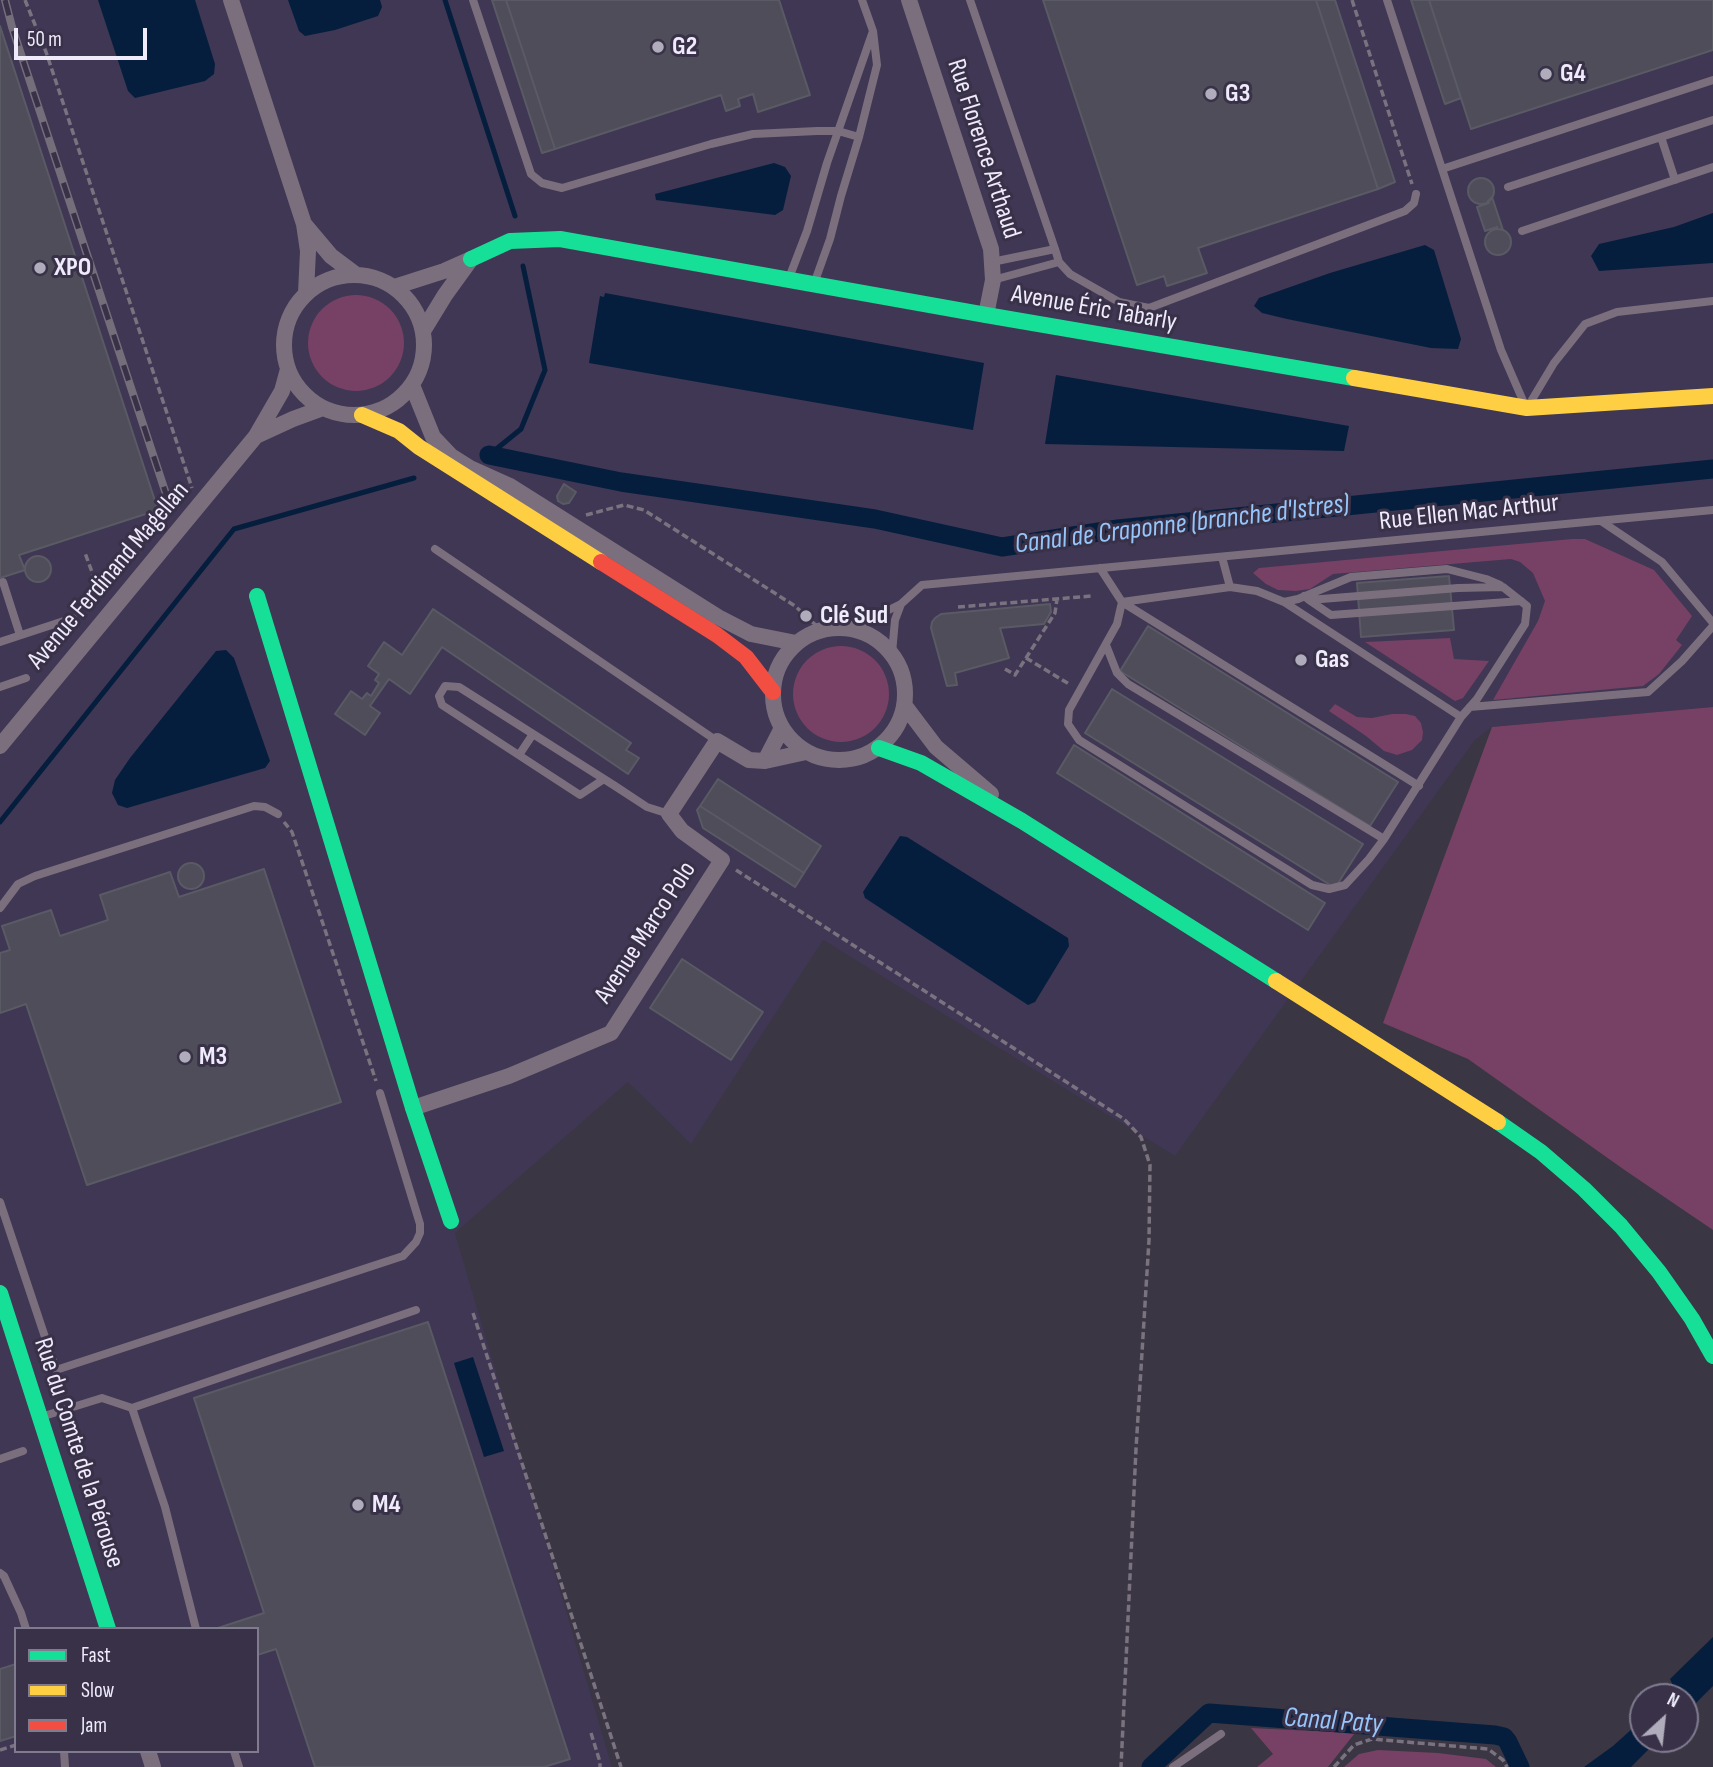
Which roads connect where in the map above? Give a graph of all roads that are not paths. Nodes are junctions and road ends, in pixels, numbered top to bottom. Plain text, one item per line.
1 (231, 0) edge
2 (473, 0) edge
3 (862, 0) edge
4 (909, 0) edge
5 (970, 0) edge
6 (1387, 0) edge
7 (873, 31) junction
8 (1713, 80) edge
9 (1713, 120) edge
10 (838, 131) junction
11 (859, 137) junction
12 (1661, 137) junction
13 (1713, 167) edge
14 (1442, 169) junction
15 (1675, 180) junction
16 (1508, 187) dead end
17 (1416, 194) road end
18 (304, 224) junction
19 (1521, 231) dead end
20 (1055, 248) junction
21 (471, 259) junction
22 (992, 262) junction
23 (1059, 262) junction
24 (355, 274) junction
25 (788, 279) junction
26 (993, 279) junction
27 (814, 284) junction
28 (394, 287) junction
29 (306, 293) junction
30 (1713, 301) edge
31 (986, 315) junction
32 (423, 331) junction
33 (288, 369) junction
34 (412, 385) junction
35 (1713, 396) edge
36 (323, 408) junction
37 (1527, 408) junction
38 (362, 415) junction
39 (256, 436) junction
40 (1713, 510) edge
41 (1601, 521) junction
42 (435, 549) dead end
43 (1222, 557) junction
44 (1100, 568) junction
45 (3, 582) dead end
46 (1503, 586) junction
47 (1230, 587) junction
48 (257, 596) dead end
49 (1307, 598) junction
50 (1521, 601) junction
51 (1284, 602) junction
52 (1122, 603) junction
53 (901, 604) junction
54 (73, 618) road end
55 (1713, 625) edge
56 (850, 629) junction
57 (19, 635) junction
58 (0, 642) edge
59 (796, 643) junction
60 (1106, 645) junction
61 (892, 653) junction
62 (26, 678) dead end
63 (0, 687) edge
64 (773, 692) junction
65 (905, 706) junction
66 (1470, 707) junction
67 (1461, 717) junction
68 (782, 728) junction
69 (533, 734) junction
70 (717, 741) junction
71 (0, 746) edge
72 (878, 748) junction
73 (806, 752) junction
74 (519, 755) junction
75 (765, 761) junction
76 (604, 779) junction
77 (1419, 786) junction
78 (278, 814) road end
79 (669, 814) junction
80 (1022, 821) junction
81 (1384, 839) junction
82 (0, 908) edge
83 (380, 1093) road end
84 (413, 1108) junction
85 (0, 1202) edge
86 (451, 1221) dead end
87 (0, 1293) edge
88 (416, 1310) dead end
89 (1713, 1356) edge
90 (132, 1408) junction
91 (41, 1417) junction
92 (23, 1451) dead end
93 (0, 1459) edge
94 (0, 1573) edge
95 (25, 1627) edge
96 (107, 1627) edge
97 (195, 1627) edge
98 (1221, 1734) dead end
99 (1173, 1767) edge

1 - 18 street
2 - 10 lane
3 - 7 lane
4 - 22 street, Rue Florence Arthaud
5 - 20 lane
6 - 14 lane
7 - 10 lane
7 - 11 lane
8 - 14 lane
9 - 12 lane
10 - 11 lane
10 - 25 lane
11 - 27 lane
12 - 15 lane
12 - 16 lane
13 - 15 lane
14 - 37 lane
15 - 19 lane
17 - 23 lane
18 - 24 street
18 - 29 street
20 - 22 lane
20 - 23 lane
21 - 25 street, Avenue Éric Tabarly
21 - 28 street, Avenue Éric Tabarly
21 - 32 street, Avenue Éric Tabarly
22 - 26 street, Rue Florence Arthaud
23 - 26 lane
24 - 28 street
24 - 29 street
25 - 27 street, Avenue Éric Tabarly
26 - 31 street, Rue Florence Arthaud
27 - 31 street, Avenue Éric Tabarly
28 - 32 street
29 - 33 street
30 - 37 lane
31 - 37 street, Avenue Éric Tabarly
32 - 34 street
33 - 36 street
33 - 39 street, Avenue Ferdinand Magellan
34 - 38 street
34 - 59 street
35 - 37 street, Avenue Éric Tabarly
36 - 38 street
36 - 39 street, Avenue Ferdinand Magellan
38 - 64 street
39 - 71 street, Avenue Ferdinand Magellan
40 - 41 lane, Rue Ellen Mac Arthur
41 - 43 lane, Rue Ellen Mac Arthur
41 - 55 lane
42 - 70 lane
43 - 44 lane, Rue Ellen Mac Arthur
43 - 47 lane
44 - 52 lane
44 - 53 lane, Rue Ellen Mac Arthur
45 - 57 lane
46 - 49 lane
46 - 49 lane
46 - 50 lane
47 - 51 lane
47 - 52 lane
48 - 84 street
49 - 50 lane
49 - 51 lane
50 - 66 lane
51 - 67 lane
52 - 60 lane
52 - 77 lane
53 - 56 lane, Rue Ellen Mac Arthur
53 - 61 lane
54 - 57 lane
55 - 66 lane
56 - 59 street
56 - 61 street
57 - 58 lane
59 - 64 street
60 - 81 lane
60 - 81 lane
61 - 65 street
62 - 63 lane
64 - 68 street
65 - 72 street
65 - 80 street
66 - 67 lane
67 - 77 lane
68 - 73 street
68 - 75 street
69 - 74 lane
69 - 74 lane
69 - 76 lane
70 - 75 street
70 - 79 street
72 - 73 street
72 - 80 street
73 - 75 street
74 - 76 lane
76 - 79 lane
77 - 81 lane
78 - 82 lane
79 - 84 street, Avenue Marco Polo
80 - 89 street
83 - 85 lane
84 - 86 street
87 - 91 street, Rue du Comte de la Pérouse
88 - 90 lane
90 - 91 lane
90 - 97 lane
91 - 96 street, Rue du Comte de la Pérouse
92 - 93 lane
94 - 95 lane
98 - 99 lane

